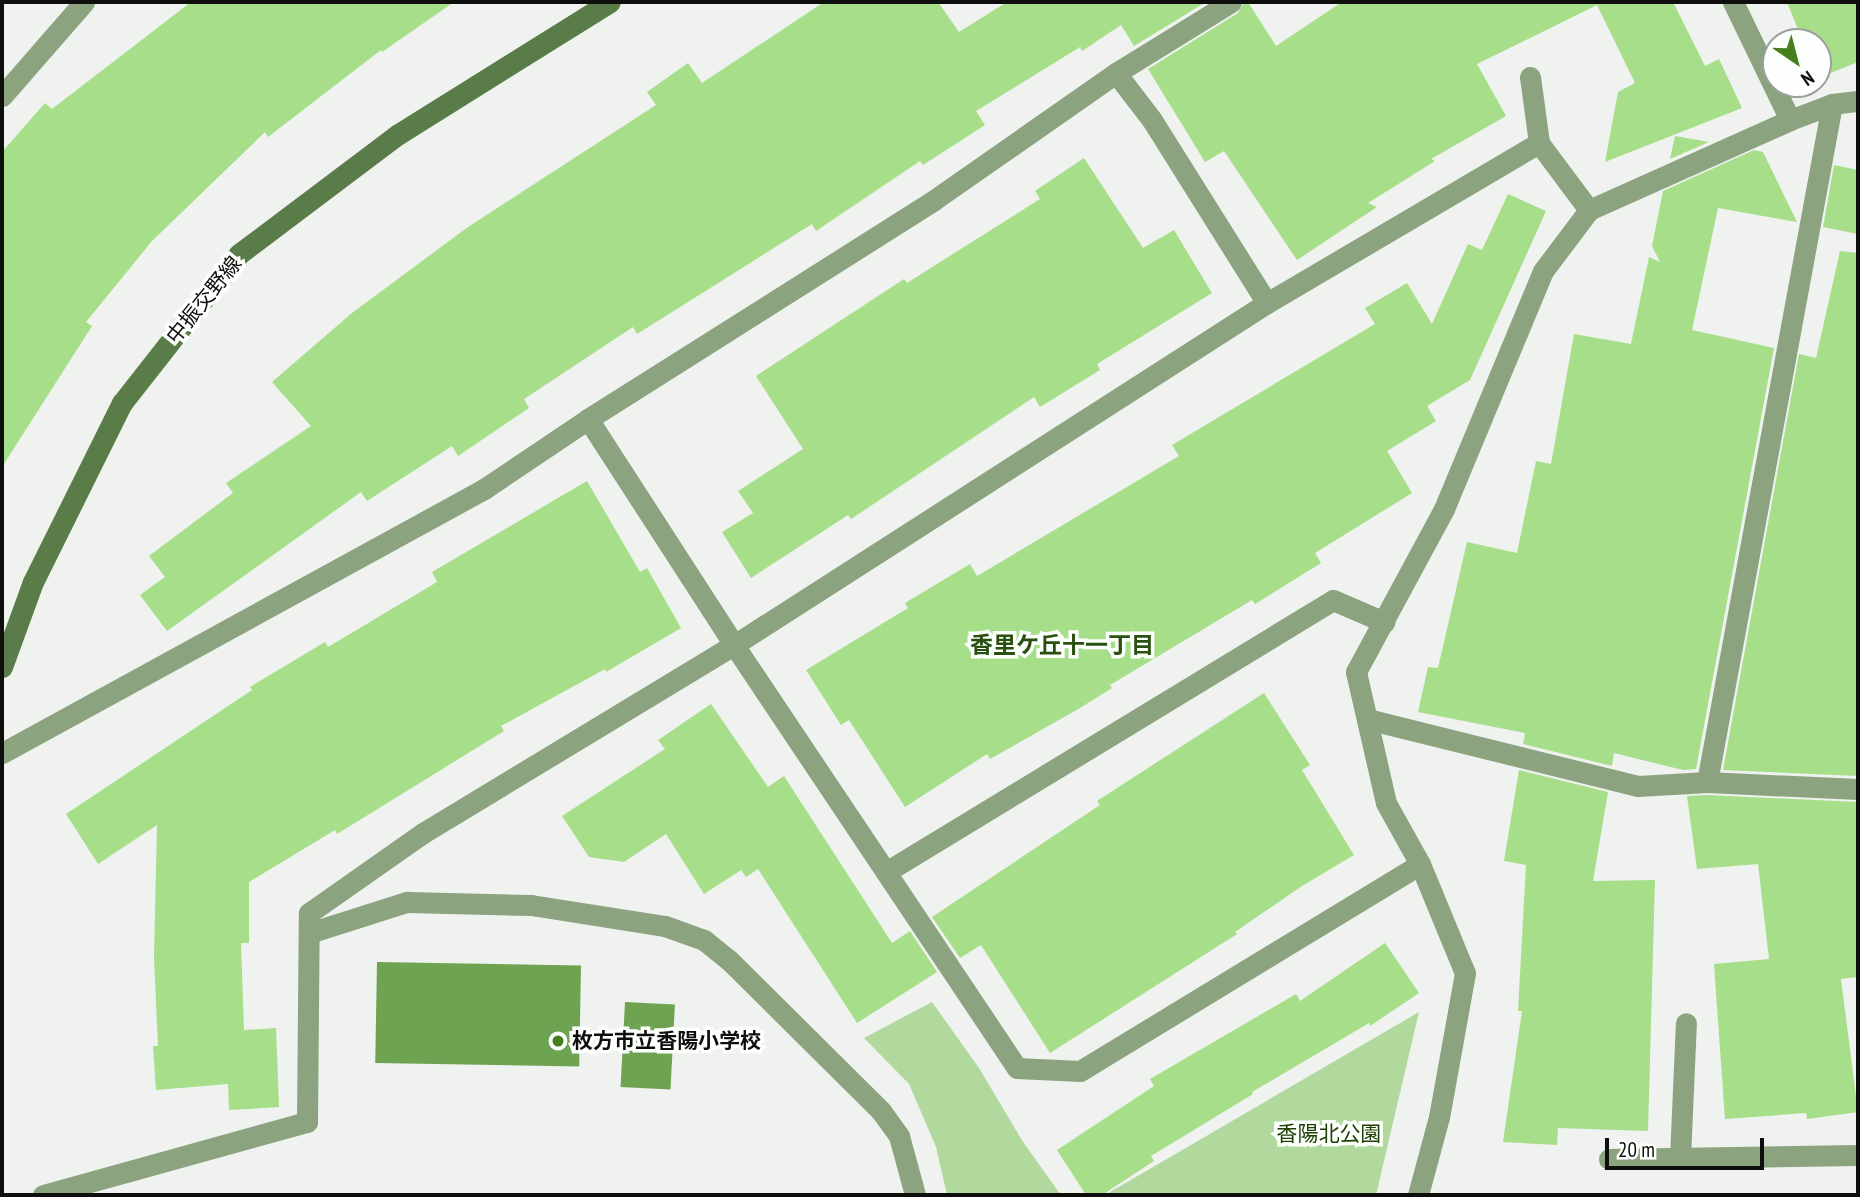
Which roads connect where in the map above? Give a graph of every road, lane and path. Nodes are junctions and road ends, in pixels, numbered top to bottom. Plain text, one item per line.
1 (84, 2) edge
2 (610, 2) edge
3 (1231, 2) edge
4 (1733, 2) edge
5 (1116, 73) junction
6 (1530, 77) dead end
7 (2, 96) edge
8 (1858, 101) edge
9 (1832, 104) junction
10 (1790, 120) junction
11 (1539, 143) junction
12 (1589, 210) junction
13 (1267, 303) junction
14 (588, 419) junction
15 (1384, 622) junction
16 (734, 645) junction
17 (2, 667) edge
18 (1367, 719) junction
19 (2, 753) edge
20 (1707, 782) junction
21 (1858, 789) edge
22 (1420, 864) junction
23 (886, 872) junction
24 (309, 933) junction
25 (1686, 1023) dead end
26 (1858, 1155) edge
27 (1680, 1158) junction
28 (1609, 1159) dead end
29 (43, 1195) edge
30 (915, 1195) edge
31 (1418, 1195) edge

1 - 7 street
2 - 17 street, 中振交野線
3 - 5 street
4 - 10 street
5 - 13 street
5 - 14 street
6 - 11 street
8 - 9 street
9 - 10 street
9 - 20 street
10 - 12 street
11 - 12 street
11 - 13 street
12 - 15 street
13 - 16 street
14 - 16 street
14 - 19 street
15 - 18 street
15 - 23 street
16 - 23 street
16 - 24 street
18 - 20 street
18 - 22 street
20 - 21 street
22 - 23 street
22 - 31 street
24 - 29 street
24 - 30 street
25 - 27 street
26 - 27 street
27 - 28 street

